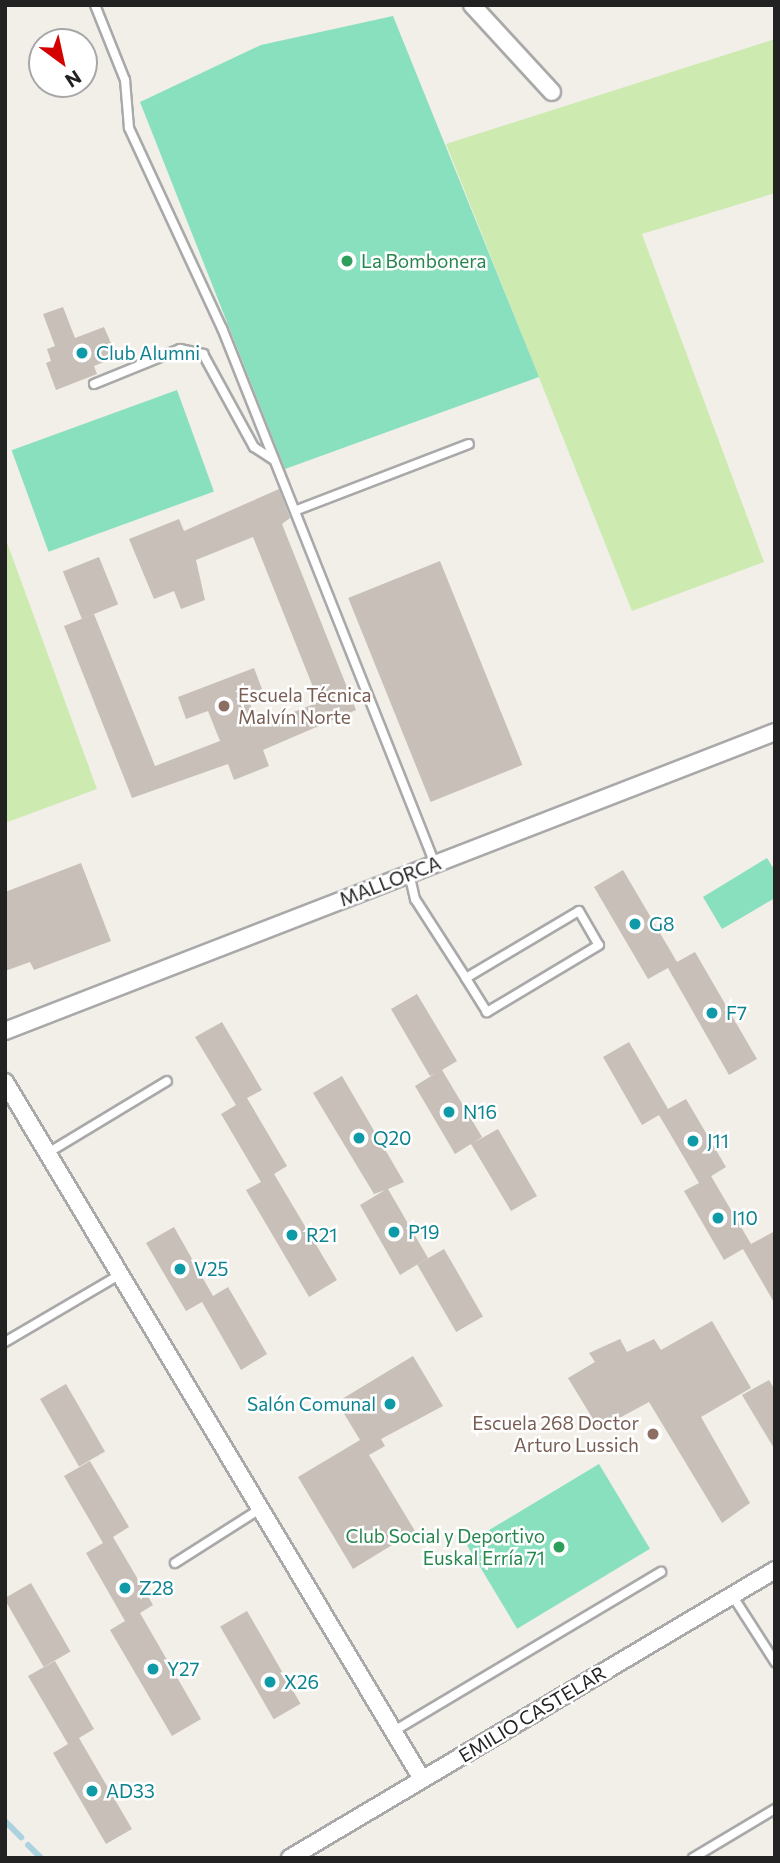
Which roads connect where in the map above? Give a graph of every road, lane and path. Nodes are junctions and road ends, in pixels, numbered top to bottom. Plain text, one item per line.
1 (95, 5) edge
2 (472, 5) edge
3 (552, 92) dead end
4 (94, 384) dead end
5 (469, 444) dead end
6 (274, 460) junction
7 (297, 510) junction
8 (774, 733) edge
9 (435, 864) junction
10 (409, 873) junction
11 (466, 978) junction
12 (5, 1031) edge
13 (167, 1080) dead end
14 (5, 1082) edge
15 (46, 1154) junction
16 (121, 1274) junction
17 (5, 1342) edge
18 (260, 1509) junction
19 (175, 1563) dead end
20 (775, 1570) edge
21 (662, 1572) dead end
22 (733, 1595) junction
23 (775, 1662) edge
24 (394, 1731) junction
25 (422, 1779) junction
26 (775, 1809) edge
27 (290, 1858) edge
28 (693, 1858) edge

1 - 6 lane
2 - 3 street
4 - 6 lane
5 - 7 lane
6 - 7 lane
7 - 9 lane
8 - 9 street, MALLORCA
9 - 10 street, MALLORCA
10 - 11 lane
10 - 12 street, MALLORCA
11 - 11 lane
13 - 15 lane
14 - 15 street
15 - 16 street
16 - 17 lane
16 - 18 street
18 - 19 lane
18 - 24 street
20 - 22 street, EMILIO CASTELAR
21 - 24 lane
22 - 23 lane
22 - 25 street, EMILIO CASTELAR
24 - 25 street
25 - 27 street, EMILIO CASTELAR
26 - 28 lane

